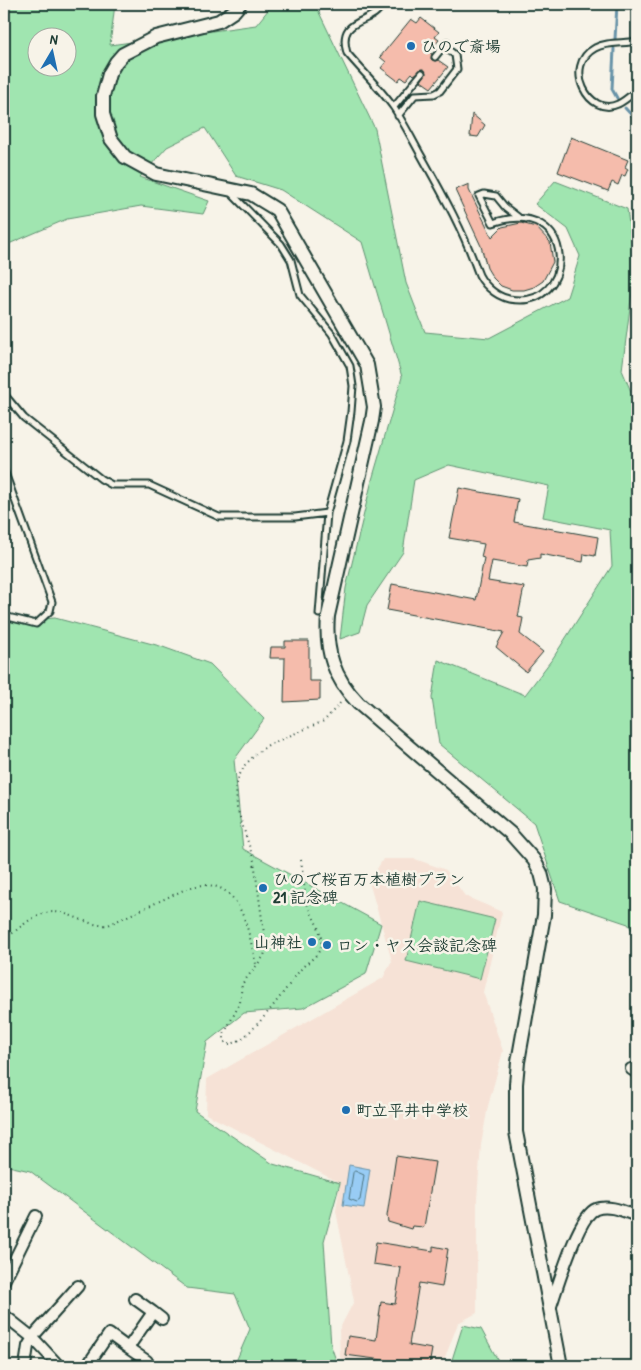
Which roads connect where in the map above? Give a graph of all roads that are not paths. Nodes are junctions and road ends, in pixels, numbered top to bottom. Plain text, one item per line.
1 (240, 4) edge
2 (382, 4) edge
3 (637, 41) edge
4 (435, 57) dead end
5 (422, 73) dead end
6 (637, 90) edge
7 (394, 107) junction
8 (398, 116) junction
9 (227, 189) junction
10 (518, 217) junction
11 (4, 394) edge
12 (4, 470) edge
13 (327, 513) junction
14 (319, 614) dead end
15 (4, 616) edge
16 (36, 1216) dead end
17 (637, 1216) edge
18 (4, 1281) edge
19 (78, 1286) dead end
20 (135, 1298) dead end
21 (550, 1310) junction
22 (4, 1315) edge
23 (33, 1338) junction
24 (128, 1348) junction
25 (146, 1360) dead end
26 (25, 1366) edge
27 (59, 1366) edge
28 (87, 1366) edge
29 (561, 1366) edge

1 - 9 street
2 - 7 lane
3 - 6 lane
4 - 8 lane
5 - 7 lane
7 - 8 lane
8 - 10 lane
9 - 13 lane
9 - 21 street
10 - 10 lane
11 - 13 lane
12 - 15 lane
13 - 14 lane
16 - 18 street
17 - 21 street
19 - 23 street
20 - 24 street
21 - 29 street
22 - 23 street
23 - 26 street
23 - 27 street
24 - 25 street
24 - 28 street

